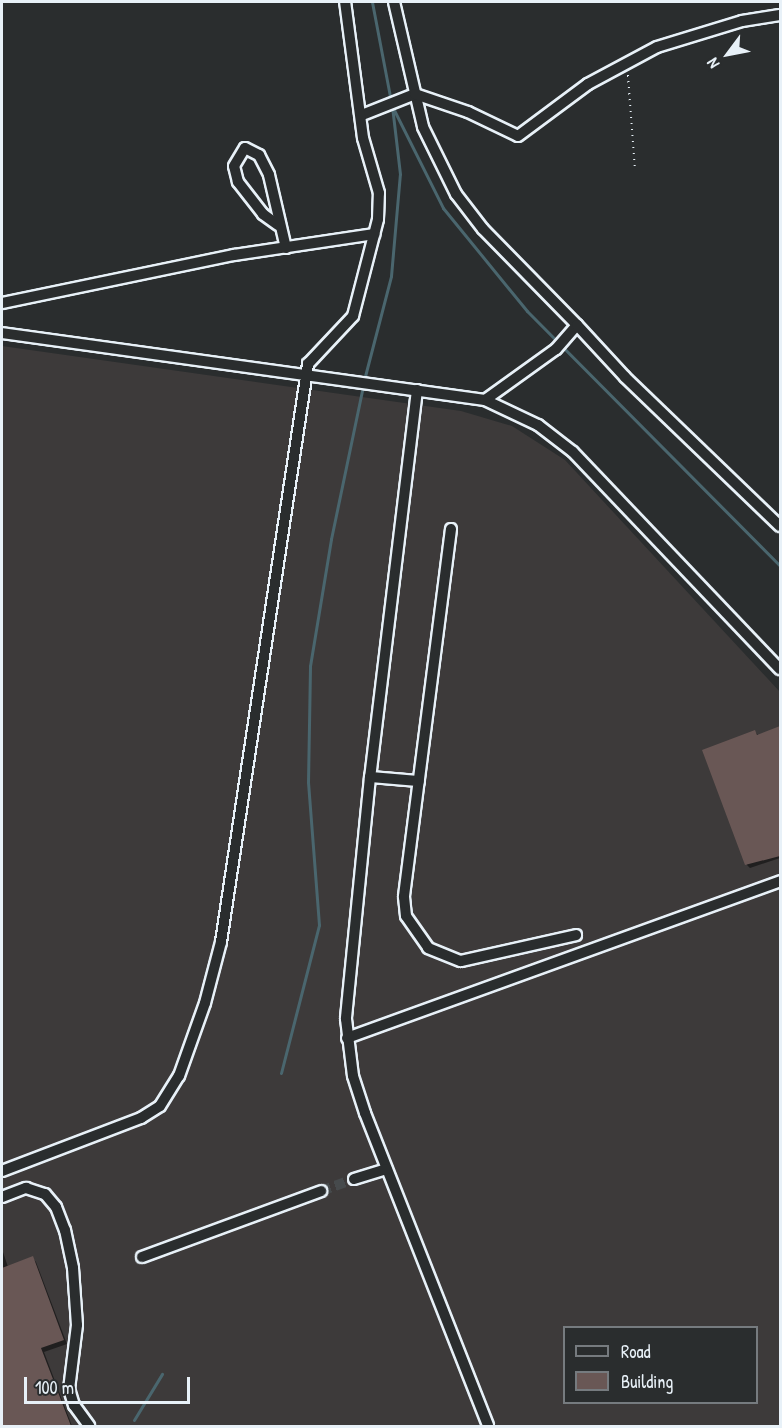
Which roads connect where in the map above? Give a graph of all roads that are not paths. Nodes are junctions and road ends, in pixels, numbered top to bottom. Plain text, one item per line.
1 (345, 2) edge
2 (394, 2) edge
3 (780, 15) edge
4 (416, 94) junction
5 (362, 115) junction
6 (278, 225) junction
7 (374, 234) junction
8 (286, 248) junction
9 (2, 303) edge
10 (577, 325) junction
11 (2, 333) edge
12 (309, 375) junction
13 (417, 390) junction
14 (485, 400) junction
15 (780, 526) edge
16 (450, 529) dead end
17 (780, 669) edge
18 (370, 777) junction
19 (418, 781) junction
20 (780, 881) edge
21 (576, 935) dead end
22 (347, 1038) junction
23 (387, 1169) junction
24 (2, 1171) edge
25 (354, 1179) tunnel mouth
26 (321, 1191) tunnel mouth
27 (2, 1197) edge
28 (142, 1257) dead end
29 (89, 1426) edge
30 (488, 1426) edge

1 - 5 street
2 - 4 street
3 - 4 street
4 - 5 street
4 - 10 street
5 - 7 street
6 - 6 street
6 - 8 street
7 - 8 street
7 - 12 street
8 - 9 street
10 - 14 street
10 - 15 street
11 - 12 street
12 - 13 street
12 - 24 street
13 - 14 street
13 - 18 street
14 - 17 street
16 - 19 street
18 - 19 street
18 - 22 street
19 - 21 street
20 - 22 street
22 - 23 street
23 - 25 street
23 - 30 street
26 - 28 street
27 - 29 street

